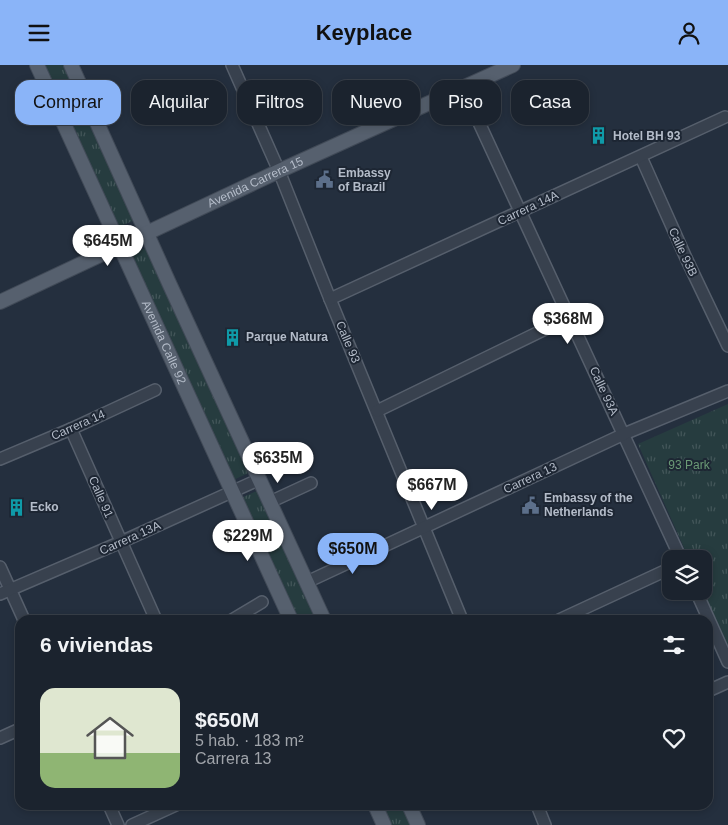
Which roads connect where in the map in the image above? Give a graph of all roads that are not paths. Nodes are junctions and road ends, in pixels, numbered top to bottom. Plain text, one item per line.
1 (37, 65) edge
2 (71, 65) edge
3 (232, 65) edge
4 (514, 65) edge
5 (481, 80) edge
6 (430, 103) edge
7 (725, 117) dead end
8 (480, 125) edge
9 (641, 157) junction
10 (279, 171) junction
11 (521, 211) junction
12 (147, 233) junction
13 (119, 246) junction
14 (330, 299) junction
15 (0, 302) edge
16 (570, 317) junction
17 (728, 346) edge
18 (155, 390) dead end
19 (728, 391) edge
20 (377, 411) junction
21 (71, 429) junction
22 (624, 434) junction
23 (0, 459) edge
24 (260, 479) junction
25 (311, 483) dead end
26 (232, 492) junction
27 (270, 502) junction
28 (424, 528) junction
29 (121, 542) junction
30 (677, 550) edge
31 (0, 567) edge
32 (662, 572) edge
33 (307, 582) junction
34 (5, 592) edge
35 (700, 600) edge
36 (262, 602) dead end
37 (21, 615) edge
38 (154, 615) edge
39 (240, 615) edge
40 (289, 615) edge
41 (322, 615) edge
42 (460, 615) edge
43 (570, 615) edge
44 (707, 615) edge
45 (713, 629) edge
46 (728, 662) edge
47 (728, 682) edge
48 (713, 689) edge
49 (15, 731) edge
50 (0, 738) edge
51 (111, 810) edge
52 (165, 810) edge
53 (377, 810) edge
54 (411, 810) edge
55 (539, 810) edge
56 (118, 825) edge
57 (132, 825) edge
58 (384, 825) edge
59 (418, 825) edge
60 (545, 825) edge

1 - 13 main road, Avenida Calle 92
2 - 12 main road
3 - 10 street, Calle 93
4 - 5 main road, Avenida Carrera 15
6 - 10 main road, Avenida Carrera 15
7 - 9 street, Carrera 14A
8 - 11 street, Calle 93A
9 - 11 street, Carrera 14A
9 - 17 street, Calle 93B
10 - 12 main road, Avenida Carrera 15
10 - 14 street, Calle 93
11 - 14 street, Carrera 14A
11 - 16 street, Calle 93A
12 - 13 main road, Avenida Carrera 15
12 - 24 main road
13 - 15 main road, Avenida Carrera 15
13 - 26 main road, Avenida Calle 92
14 - 20 street, Calle 93
16 - 20 street
16 - 22 street, Calle 93A
18 - 21 street, Carrera 14
19 - 22 street, Carrera 13
20 - 28 street, Calle 93
21 - 23 street, Carrera 14
21 - 29 street, Calle 91
22 - 28 street, Carrera 13
22 - 30 street, Calle 93A
24 - 26 street, Carrera 13A
24 - 27 main road
25 - 27 street
26 - 29 street, Carrera 13A
26 - 40 main road, Avenida Calle 92
27 - 33 main road
28 - 33 street, Carrera 13
28 - 42 street, Calle 93
29 - 34 street, Carrera 13A
29 - 38 street, Calle 91
31 - 34 street
32 - 43 street
33 - 41 main road
34 - 37 street
35 - 44 street
36 - 39 street
45 - 46 street
47 - 48 street
49 - 50 street
51 - 56 street
52 - 57 street
53 - 58 main road
54 - 59 main road
55 - 60 street

